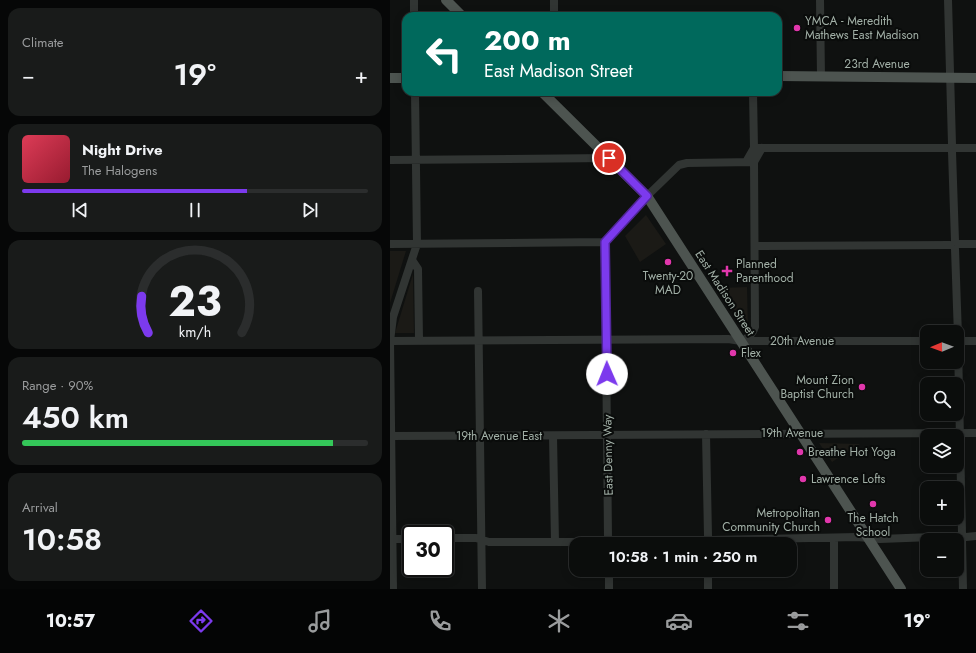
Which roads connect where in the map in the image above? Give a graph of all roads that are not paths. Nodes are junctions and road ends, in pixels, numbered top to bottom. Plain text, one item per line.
1 (414, 0) edge
2 (446, 0) edge
3 (554, 0) edge
4 (820, 0) edge
5 (948, 0) edge
6 (414, 12) edge
7 (458, 12) edge
8 (554, 12) edge
9 (782, 76) edge
10 (821, 77) junction
11 (950, 77) junction
12 (390, 78) edge
13 (402, 78) edge
14 (976, 78) edge
15 (415, 96) edge
16 (546, 96) edge
17 (554, 96) edge
18 (753, 96) edge
19 (555, 105) junction
20 (758, 148) junction
21 (952, 148) junction
22 (976, 148) edge
23 (609, 158) junction
24 (390, 160) edge
25 (416, 160) junction
26 (750, 162) junction
27 (647, 196) junction
28 (605, 242) junction
29 (390, 244) edge
30 (417, 244) junction
31 (976, 244) edge
32 (955, 245) junction
33 (755, 246) junction
34 (412, 260) junction
35 (478, 290) dead end
36 (756, 316) junction
37 (958, 325) edge
38 (758, 332) junction
39 (419, 340) junction
40 (479, 340) junction
41 (606, 340) junction
42 (772, 340) junction
43 (390, 341) edge
44 (741, 341) junction
45 (753, 341) junction
46 (920, 341) edge
47 (964, 341) edge
48 (976, 341) edge
49 (959, 369) edge
50 (960, 429) edge
51 (800, 433) junction
52 (920, 433) edge
53 (964, 433) edge
54 (976, 433) edge
55 (706, 434) junction
56 (391, 436) edge
57 (481, 436) junction
58 (553, 436) junction
59 (608, 436) junction
60 (961, 473) edge
61 (391, 478) edge
62 (962, 533) edge
63 (976, 536) edge
64 (609, 537) edge
65 (707, 537) edge
66 (964, 537) edge
67 (454, 538) edge
68 (834, 538) junction
69 (869, 538) junction
70 (920, 538) edge
71 (391, 539) edge
72 (402, 539) edge
73 (797, 539) edge
74 (482, 540) junction
75 (555, 542) junction
76 (569, 542) edge
77 (609, 577) edge
78 (708, 577) edge
79 (963, 577) edge
80 (393, 589) edge
81 (482, 589) edge
82 (609, 589) edge
83 (708, 589) edge
84 (834, 589) edge
85 (901, 589) edge
86 (963, 589) edge

1 - 6 street
2 - 7 main road
3 - 8 street
4 - 10 street
5 - 11 street
9 - 10 main road, 23rd Avenue
10 - 11 main road, 23rd Avenue
11 - 14 main road, 23rd Avenue
11 - 21 street
12 - 13 main road
15 - 25 street
16 - 19 main road, East Madison Street
17 - 19 main road
18 - 20 street
19 - 23 main road, East Madison Street
20 - 21 street
20 - 26 street
21 - 22 street
21 - 32 street
23 - 25 street
23 - 27 main road, East Madison Street
24 - 25 street
25 - 30 street
26 - 27 street
26 - 33 street
27 - 28 street
27 - 44 main road, East Madison Street
28 - 30 street
28 - 41 street, East Denny Way
29 - 30 street
30 - 34 street
31 - 32 street
32 - 33 street
32 - 37 street
33 - 36 street
34 - 39 street
34 - 43 street
35 - 40 street
36 - 38 street
36 - 44 street
38 - 42 street
38 - 45 street
39 - 40 street, 20th Avenue
39 - 43 street, 20th Avenue
40 - 41 street, 20th Avenue
40 - 57 street
41 - 44 street, 20th Avenue
41 - 59 street, East Denny Way
42 - 45 street, 20th Avenue
42 - 46 street, 20th Avenue
43 - 56 street
44 - 45 street, 20th Avenue
44 - 51 main road, East Madison Street
47 - 48 street
49 - 50 street
51 - 52 street, 19th Avenue
51 - 55 street, 19th Avenue
51 - 69 main road, East Madison Street
53 - 54 street, 19th Avenue
55 - 59 street, 19th Avenue
55 - 65 street
56 - 57 street, 19th Avenue East
56 - 61 street
57 - 58 street, 19th Avenue East
57 - 74 street
58 - 59 street, 19th Avenue East
58 - 75 street
59 - 64 street, East Denny Way
60 - 62 street
61 - 71 street
63 - 66 street
67 - 74 street
68 - 69 street
68 - 73 street
68 - 84 street
69 - 70 street
69 - 85 main road, East Madison Street
71 - 72 street
71 - 80 street
74 - 75 street
74 - 81 street
75 - 76 street
77 - 82 street
78 - 83 street
79 - 86 street

